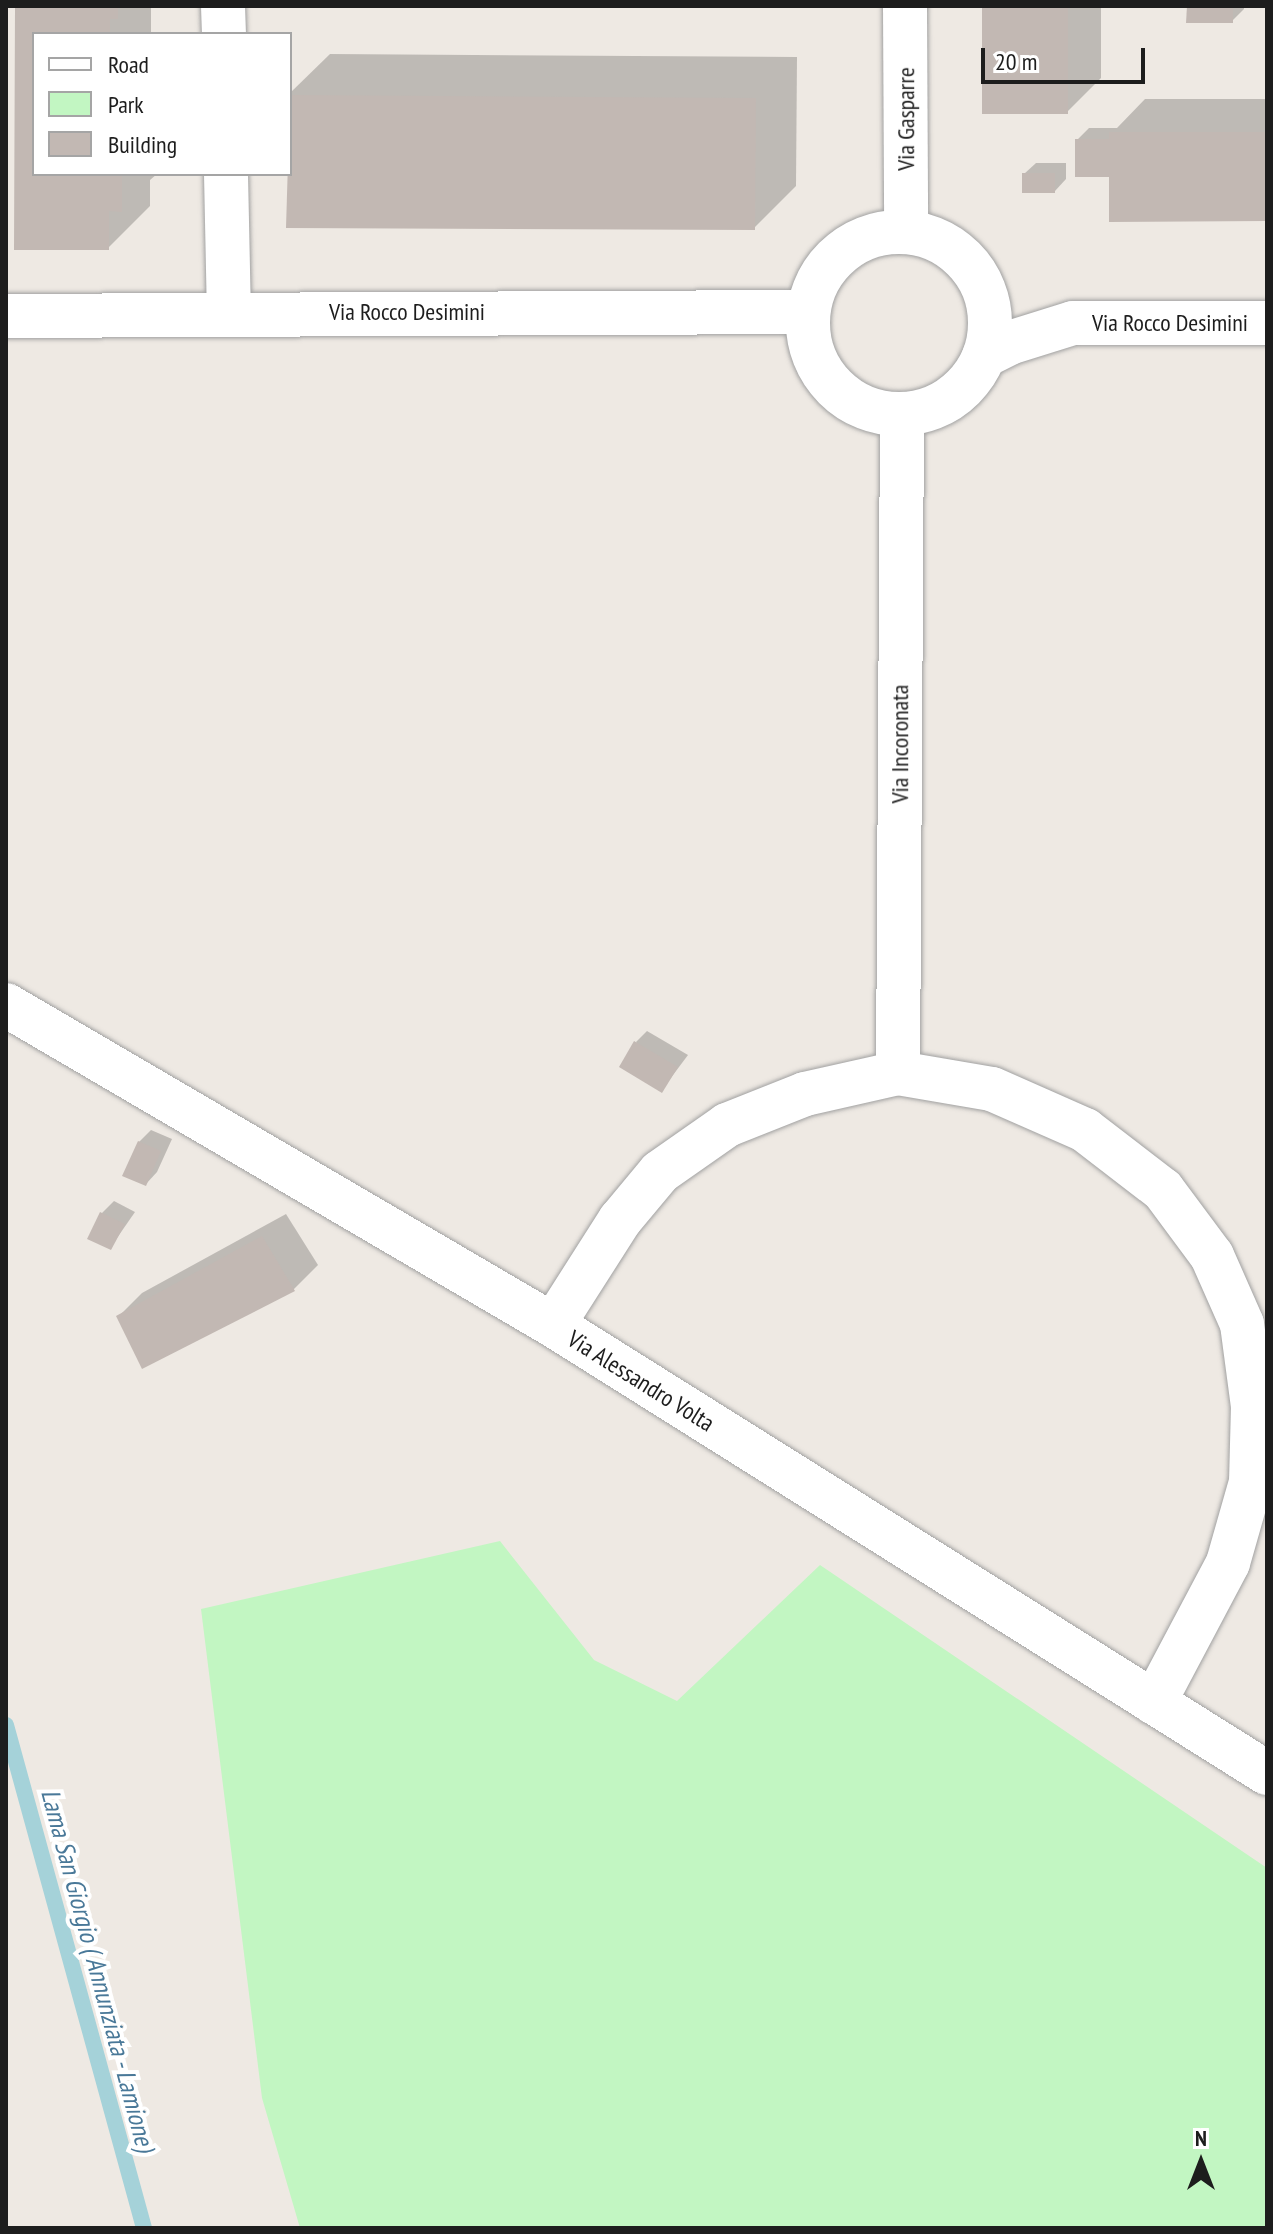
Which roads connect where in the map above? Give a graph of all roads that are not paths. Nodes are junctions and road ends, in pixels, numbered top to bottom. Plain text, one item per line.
1 (223, 6) edge
2 (905, 6) edge
3 (224, 32) edge
4 (226, 176) edge
5 (906, 232) junction
6 (979, 279) junction
7 (229, 312) junction
8 (808, 312) junction
9 (6, 316) edge
10 (1073, 323) junction
11 (1267, 323) edge
12 (984, 356) junction
13 (902, 415) junction
14 (6, 1005) edge
15 (898, 1073) junction
16 (553, 1325) junction
17 (1154, 1703) junction
18 (1267, 1773) edge

1 - 3 street
2 - 5 street, Via Gasparre
4 - 7 street
5 - 6 street
5 - 8 street
6 - 10 street, Via Rocco Desimini
6 - 12 street
7 - 8 street, Via Rocco Desimini
7 - 9 street, Via Rocco Desimini
8 - 13 street
10 - 11 street, Via Rocco Desimini
10 - 12 street, Via Rocco Desimini
12 - 13 street
13 - 15 street, Via Incoronata
14 - 16 street, Via Alessandro Volta
15 - 16 street
15 - 17 street
16 - 17 street, Via Alessandro Volta
17 - 18 street, Via Alessandro Volta

